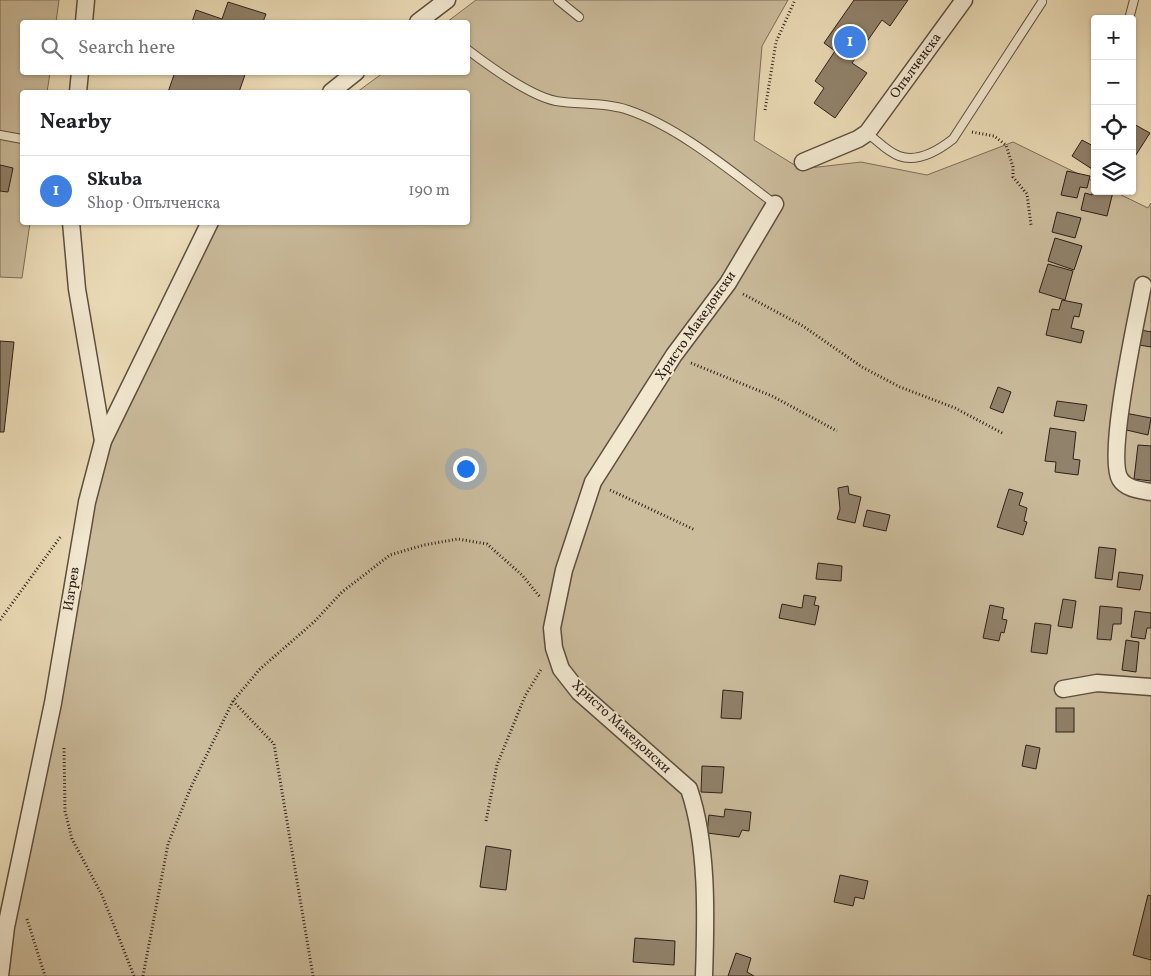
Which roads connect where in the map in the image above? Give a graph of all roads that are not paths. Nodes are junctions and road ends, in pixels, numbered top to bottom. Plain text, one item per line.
1 (86, 0) edge
2 (447, 0) edge
3 (558, 0) edge
4 (964, 0) edge
5 (1134, 0) edge
6 (1042, 2) dead end
7 (1130, 15) edge
8 (579, 18) dead end
9 (84, 20) edge
10 (426, 20) edge
11 (470, 52) edge
12 (80, 75) edge
13 (352, 75) edge
14 (78, 90) edge
15 (334, 90) edge
16 (867, 133) junction
17 (0, 135) edge
18 (20, 139) edge
19 (803, 162) dead end
20 (776, 204) joint
21 (72, 225) edge
22 (209, 225) edge
23 (1143, 285) dead end
24 (102, 441) junction
25 (1151, 492) edge
26 (1151, 687) edge
27 (1063, 689) dead end
28 (0, 976) edge
29 (704, 976) edge

1 - 9 street
2 - 10 street
3 - 8 lane
4 - 16 street, Опълченска
5 - 7 lane
6 - 16 lane
11 - 20 lane
12 - 14 street
13 - 15 street
16 - 19 street
17 - 18 lane
20 - 29 street, Христо Македонски
21 - 24 street
22 - 24 street, Изгрев
23 - 25 street
24 - 28 street, Изгрев
26 - 27 street

